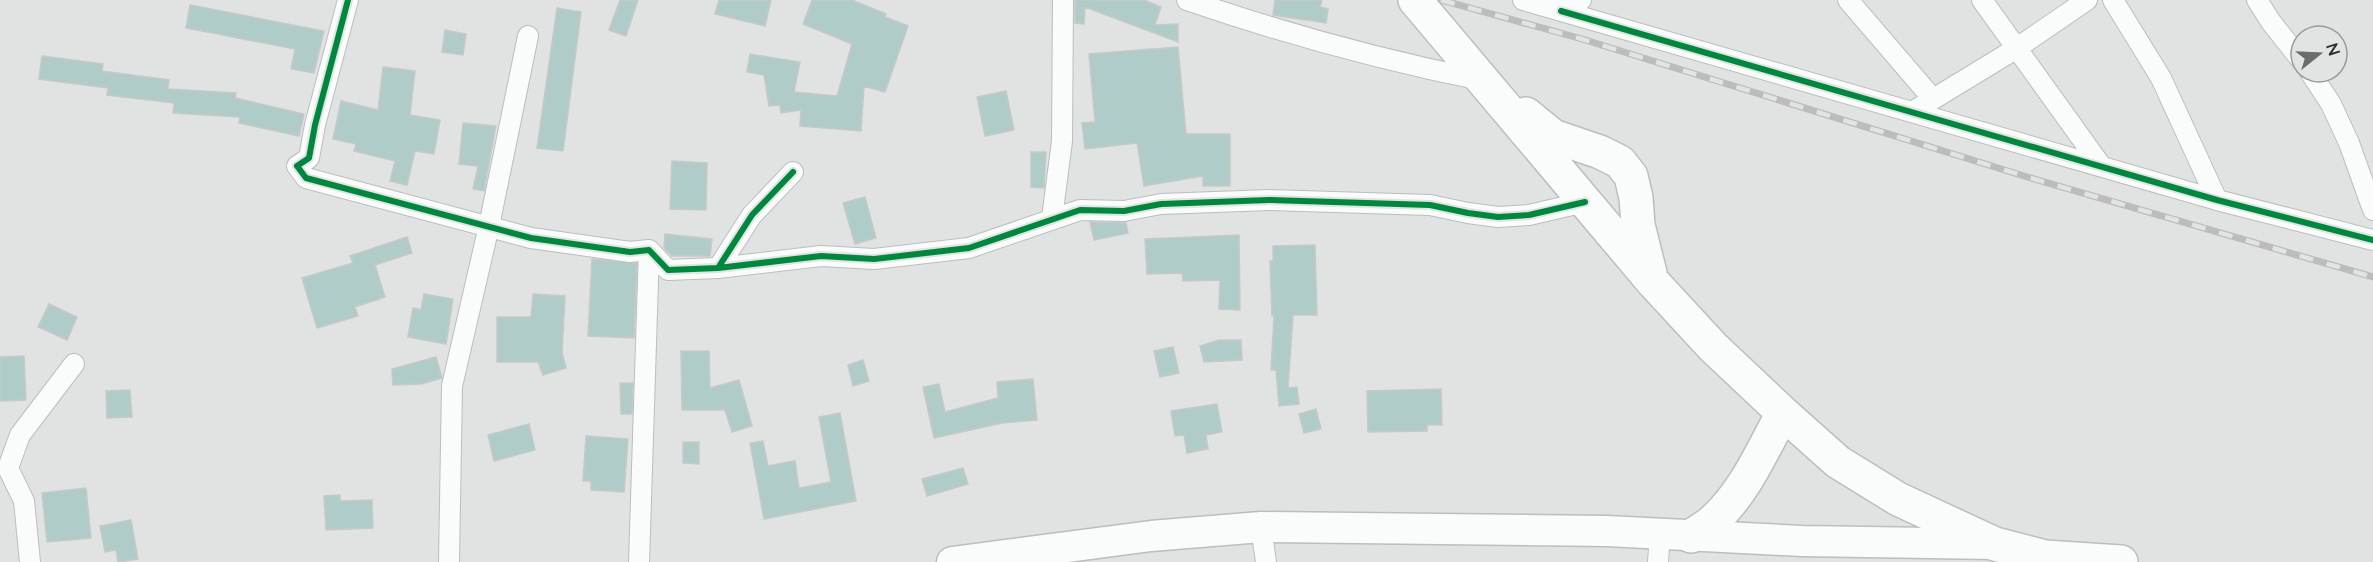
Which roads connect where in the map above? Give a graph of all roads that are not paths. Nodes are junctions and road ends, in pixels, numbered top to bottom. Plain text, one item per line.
1 (348, 0) edge
2 (1063, 0) edge
3 (1187, 0) edge
4 (1415, 0) edge
5 (1440, 0) edge
6 (1523, 0) edge
7 (1581, 0) edge
8 (1848, 0) edge
9 (1982, 0) edge
10 (2087, 0) edge
11 (2113, 0) edge
12 (2257, 0) edge
13 (1562, 11) junction
14 (528, 36) dead end
15 (2289, 45) edge
16 (2017, 48) junction
17 (1481, 80) junction
18 (2318, 84) edge
19 (1933, 99) junction
20 (1912, 112) junction
21 (2102, 166) junction
22 (793, 172) dead end
23 (2217, 200) junction
24 (1585, 202) junction
25 (2373, 210) edge
26 (1052, 218) junction
27 (489, 226) junction
28 (2373, 240) edge
29 (649, 250) junction
30 (718, 268) junction
31 (1652, 281) junction
32 (74, 364) dead end
33 (1783, 413) junction
34 (1261, 527) junction
35 (1670, 544) edge
36 (1995, 544) junction
37 (30, 562) edge
38 (449, 562) edge
39 (639, 562) edge
40 (952, 562) edge
41 (1266, 562) edge
42 (2121, 562) edge

1 - 27 street
2 - 26 street
3 - 17 street
4 - 17 highway
5 - 31 highway
6 - 13 street
7 - 13 street
8 - 19 street
9 - 16 street
10 - 16 street
11 - 23 street
12 - 15 street
13 - 20 street
14 - 27 street
16 - 19 street
16 - 21 street
17 - 24 highway
18 - 25 street
19 - 20 street
20 - 21 street
21 - 23 street
22 - 30 street
23 - 28 street
24 - 26 street
24 - 31 highway
26 - 30 street
27 - 29 street
27 - 38 street
29 - 30 street
29 - 39 street
31 - 33 highway
32 - 37 street
33 - 35 highway
33 - 36 highway
34 - 35 main road
34 - 40 main road
34 - 41 street
35 - 36 main road
36 - 42 highway

